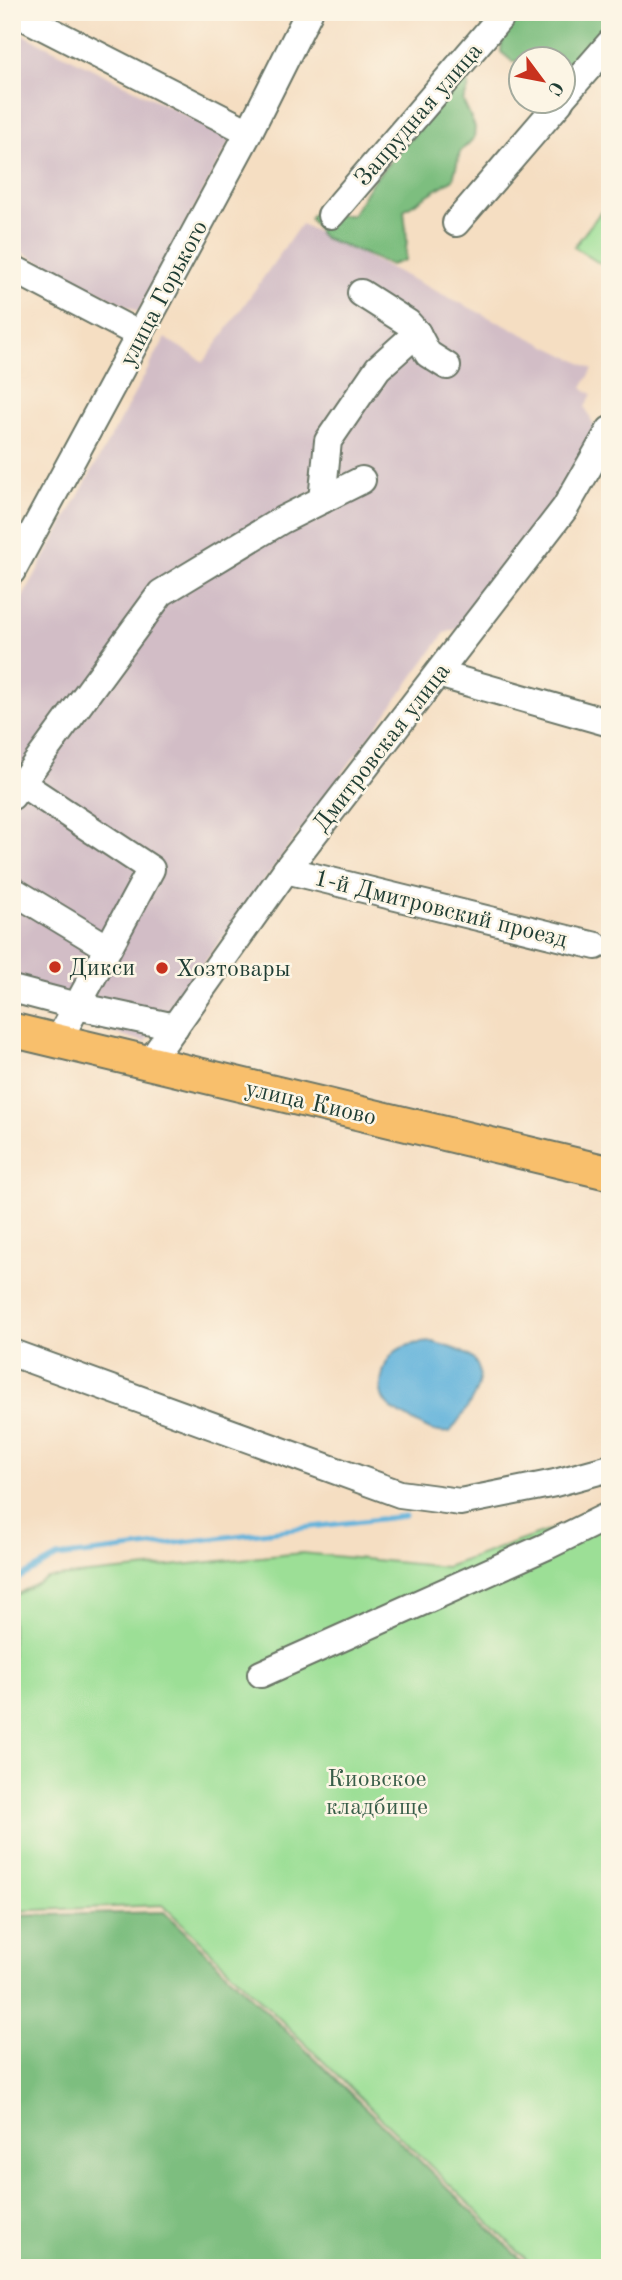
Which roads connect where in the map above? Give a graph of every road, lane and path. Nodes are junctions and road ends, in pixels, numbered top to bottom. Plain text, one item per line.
1 (14, 12) edge
2 (309, 12) edge
3 (505, 12) edge
4 (610, 43) edge
5 (576, 83) edge
6 (547, 116) edge
7 (250, 132) junction
8 (331, 215) dead end
9 (456, 223) dead end
10 (12, 268) edge
11 (361, 293) dead end
12 (417, 332) junction
13 (140, 335) junction
14 (447, 366) dead end
15 (610, 430) edge
16 (362, 480) dead end
17 (322, 500) junction
18 (12, 571) edge
19 (438, 674) junction
20 (610, 723) edge
21 (17, 790) edge
22 (286, 870) junction
23 (12, 890) edge
24 (596, 946) dead end
25 (108, 948) junction
26 (12, 989) edge
27 (77, 1006) junction
28 (174, 1027) junction
29 (12, 1030) edge
30 (58, 1041) junction
31 (149, 1063) junction
32 (610, 1173) edge
33 (12, 1353) edge
34 (610, 1468) edge
35 (610, 1516) edge
36 (261, 1674) dead end

1 - 7 street
2 - 7 street, улица Горького
3 - 8 street, Запрудная улица
4 - 5 street
6 - 9 street
7 - 13 street, улица Горького
10 - 13 street
11 - 12 street
12 - 14 street
12 - 17 street
13 - 18 street, улица Горького
15 - 19 street, Дмитровская улица
16 - 17 street
17 - 21 street
19 - 20 street
19 - 22 street, Дмитровская улица
21 - 25 street
22 - 24 street, 1-й Дмитровский проезд
22 - 28 street, Дмитровская улица
23 - 25 street
25 - 27 street
26 - 27 street
27 - 28 street
27 - 30 street
28 - 31 street, Дмитровская улица
29 - 30 main road, улица Киово
30 - 31 main road, улица Киово
31 - 32 main road, улица Киово
33 - 34 street
35 - 36 street

